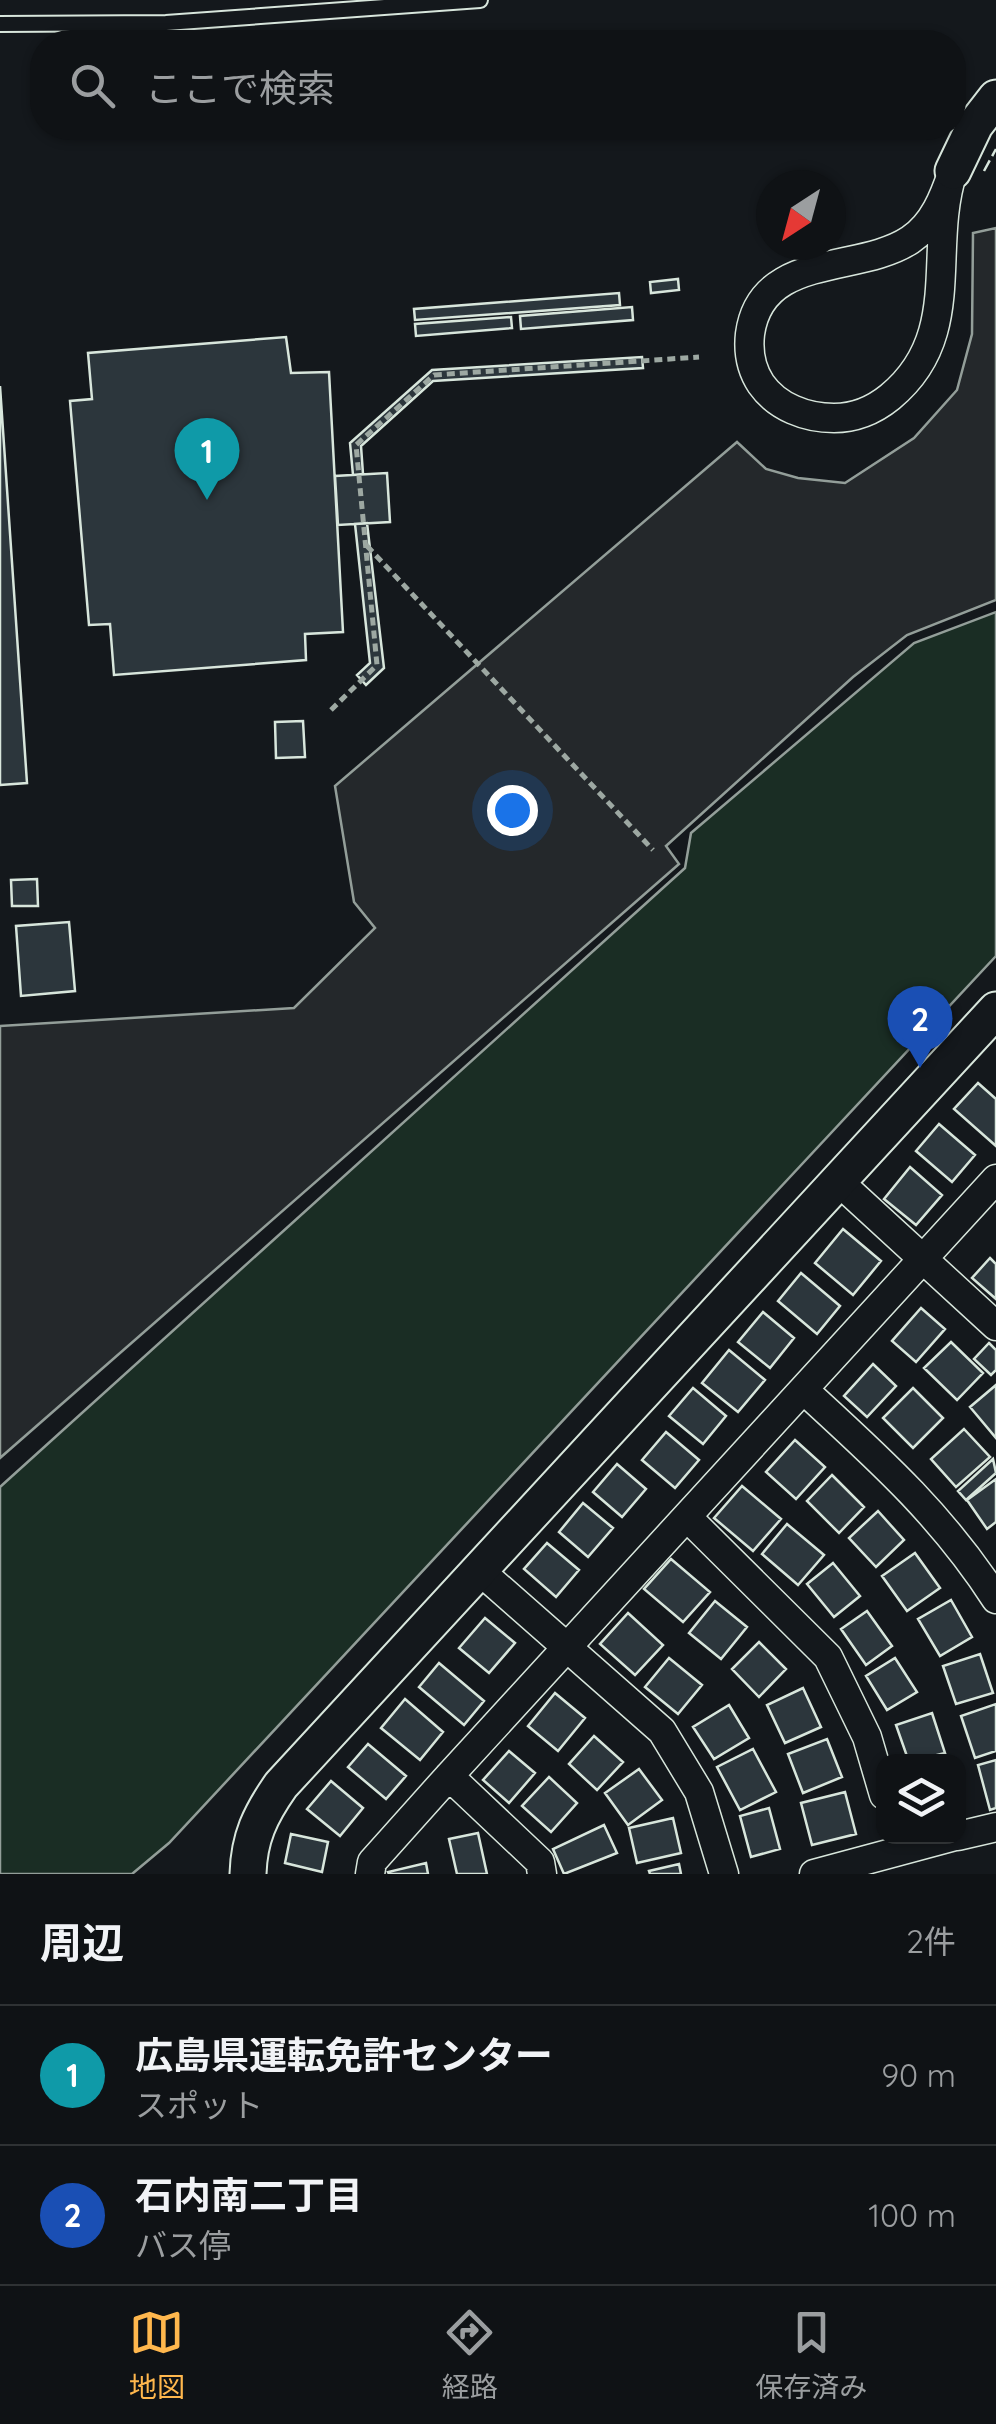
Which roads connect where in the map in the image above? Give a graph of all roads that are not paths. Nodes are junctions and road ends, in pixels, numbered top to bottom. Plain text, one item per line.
1 (480, 0) edge
2 (0, 24) edge
3 (996, 98) edge
4 (953, 170) junction
5 (996, 1010) edge
6 (996, 1179) edge
7 (838, 1181) junction
8 (923, 1258) junction
9 (996, 1326) edge
10 (805, 1390) junction
11 (686, 1517) junction
12 (479, 1570) junction
13 (996, 1599) edge
14 (566, 1646) junction
15 (876, 1768) edge
16 (449, 1776) junction
17 (996, 1827) edge
18 (966, 1834) edge
19 (894, 1844) edge
20 (248, 1874) edge
21 (370, 1874) edge
22 (542, 1874) edge
23 (724, 1874) edge
24 (814, 1874) edge

1 - 2 lane
3 - 4 street
4 - 4 street
5 - 7 street
6 - 8 street
7 - 8 street
7 - 12 street
8 - 9 street
8 - 10 street
10 - 11 street
10 - 13 street
11 - 14 street
11 - 15 street
12 - 14 street
12 - 20 street
14 - 16 street
14 - 23 street
16 - 21 street
16 - 22 street
17 - 18 street
19 - 24 street

